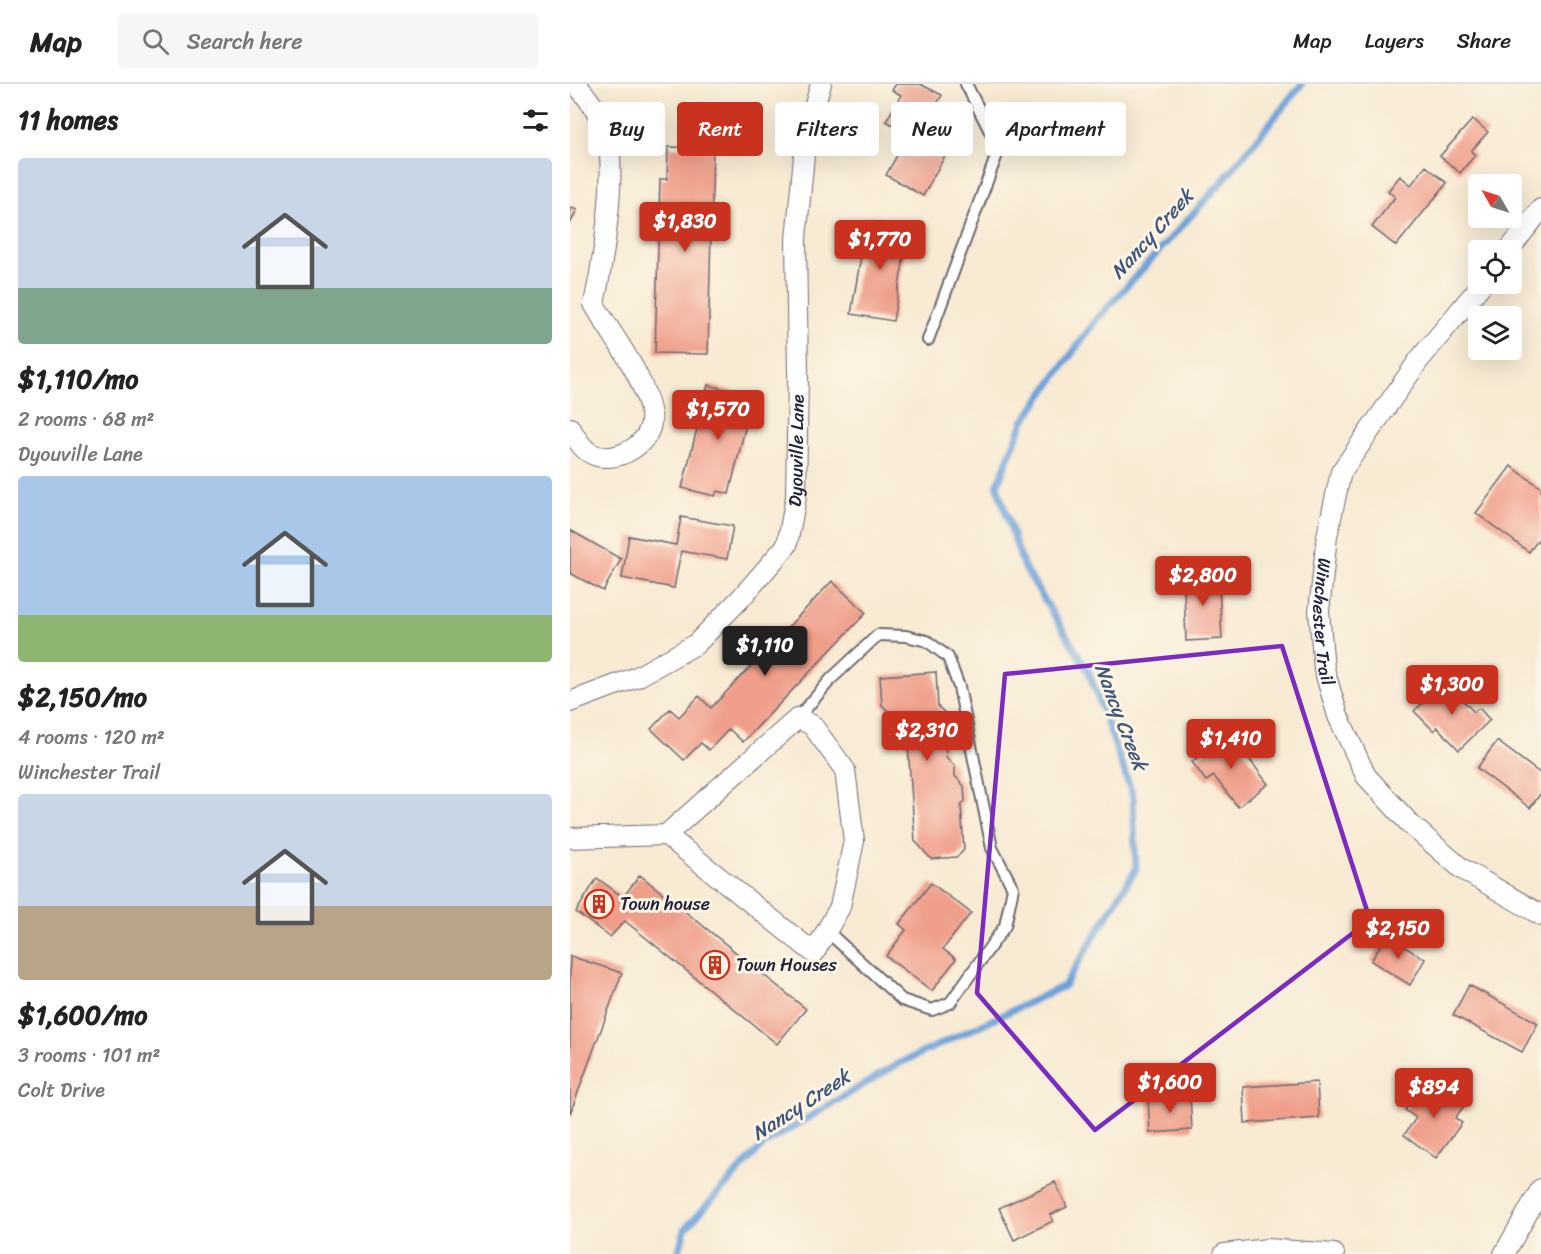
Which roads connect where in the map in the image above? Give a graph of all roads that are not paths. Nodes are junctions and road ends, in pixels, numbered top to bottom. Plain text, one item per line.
1 (576, 84) edge
2 (821, 84) edge
3 (966, 84) edge
4 (1541, 209) edge
5 (1517, 240) edge
6 (1474, 294) edge
7 (928, 340) dead end
8 (570, 428) edge
9 (570, 702) edge
10 (798, 718) junction
11 (666, 835) junction
12 (570, 838) edge
13 (1541, 915) edge
14 (827, 931) junction
15 (1541, 1189) edge
16 (1224, 1254) edge
17 (1334, 1254) edge
18 (1504, 1254) edge

1 - 8 street
2 - 9 street, Dyouville Lane
3 - 7 lane
4 - 5 street
6 - 13 street, Winchester Trail
10 - 11 street
10 - 14 street
10 - 14 lane
11 - 12 street
11 - 14 street
15 - 18 street
16 - 17 street

